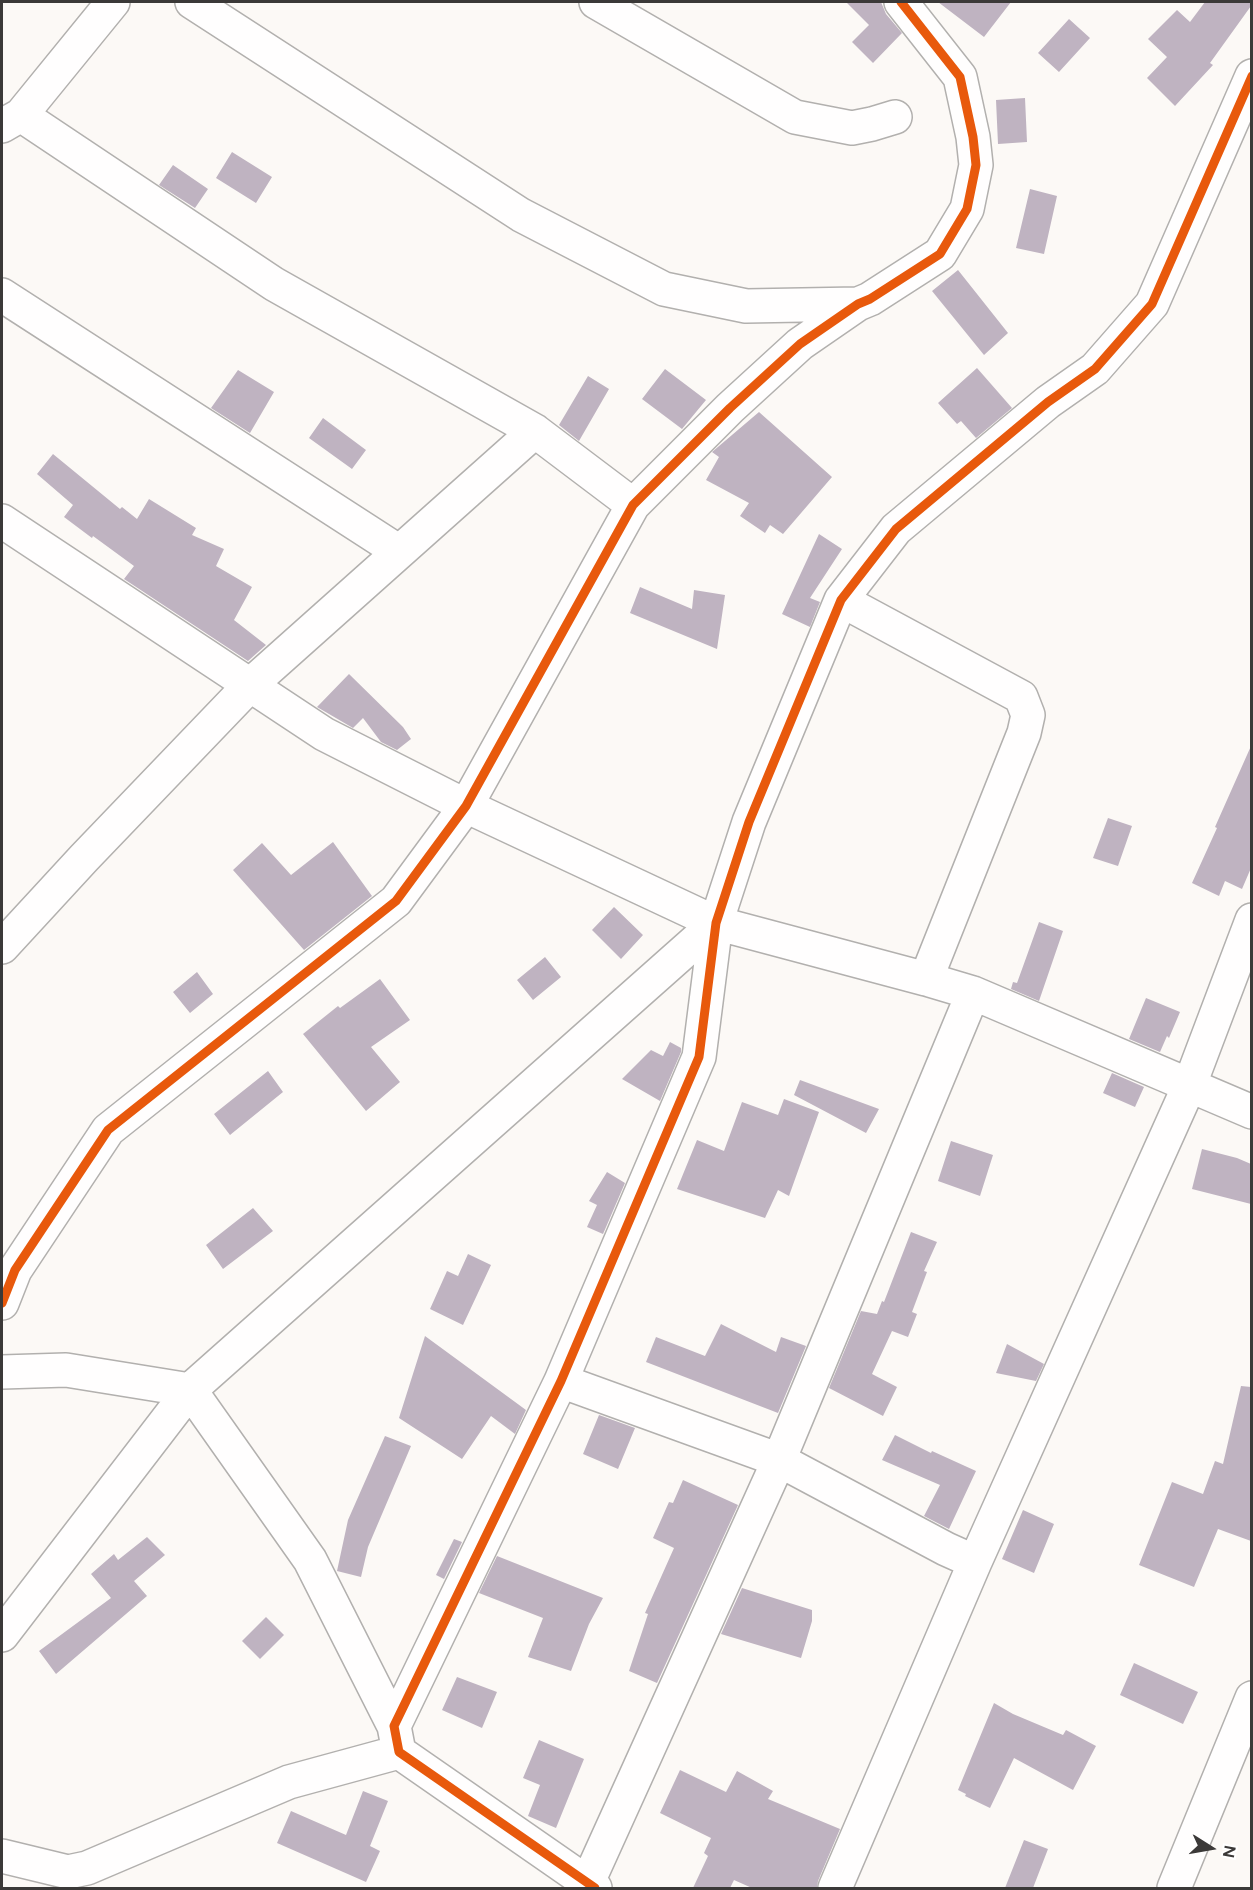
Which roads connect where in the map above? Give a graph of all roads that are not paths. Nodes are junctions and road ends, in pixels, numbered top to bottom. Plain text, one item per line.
1 (113, 2) edge
2 (192, 2) edge
3 (596, 2) edge
4 (900, 2) edge
5 (1251, 76) edge
6 (895, 117) dead end
7 (11, 120) edge
8 (2, 295) edge
9 (858, 304) junction
10 (535, 431) junction
11 (633, 505) junction
12 (2, 520) edge
13 (398, 551) junction
14 (841, 600) junction
15 (249, 686) junction
16 (466, 806) junction
17 (1251, 920) edge
18 (716, 923) junction
19 (2, 948) edge
20 (926, 979) junction
21 (973, 993) junction
22 (1190, 1084) junction
23 (1251, 1112) edge
24 (2, 1303) edge
25 (2, 1372) edge
26 (561, 1381) junction
27 (190, 1390) junction
28 (779, 1460) junction
29 (975, 1562) junction
30 (2, 1635) edge
31 (1251, 1698) edge
32 (396, 1739) junction
33 (2, 1856) edge
34 (591, 1886) edge
35 (835, 1888) edge
36 (1174, 1888) edge

1 - 7 street
2 - 9 street
3 - 6 street
4 - 9 street
5 - 14 street
7 - 10 street
8 - 13 street
9 - 11 street
10 - 11 street
10 - 13 street
11 - 16 street
12 - 15 street
13 - 15 street
14 - 18 street
14 - 20 street
15 - 16 street
15 - 19 street
16 - 18 street
16 - 24 street
17 - 22 street
18 - 20 street
18 - 26 street
18 - 27 street
20 - 21 street
21 - 22 street
21 - 28 street
22 - 23 street
22 - 29 street
25 - 27 street
26 - 28 street
26 - 32 street
27 - 30 street
27 - 32 street
28 - 29 street
28 - 34 street
29 - 35 street
31 - 36 street
32 - 33 street
32 - 34 street

